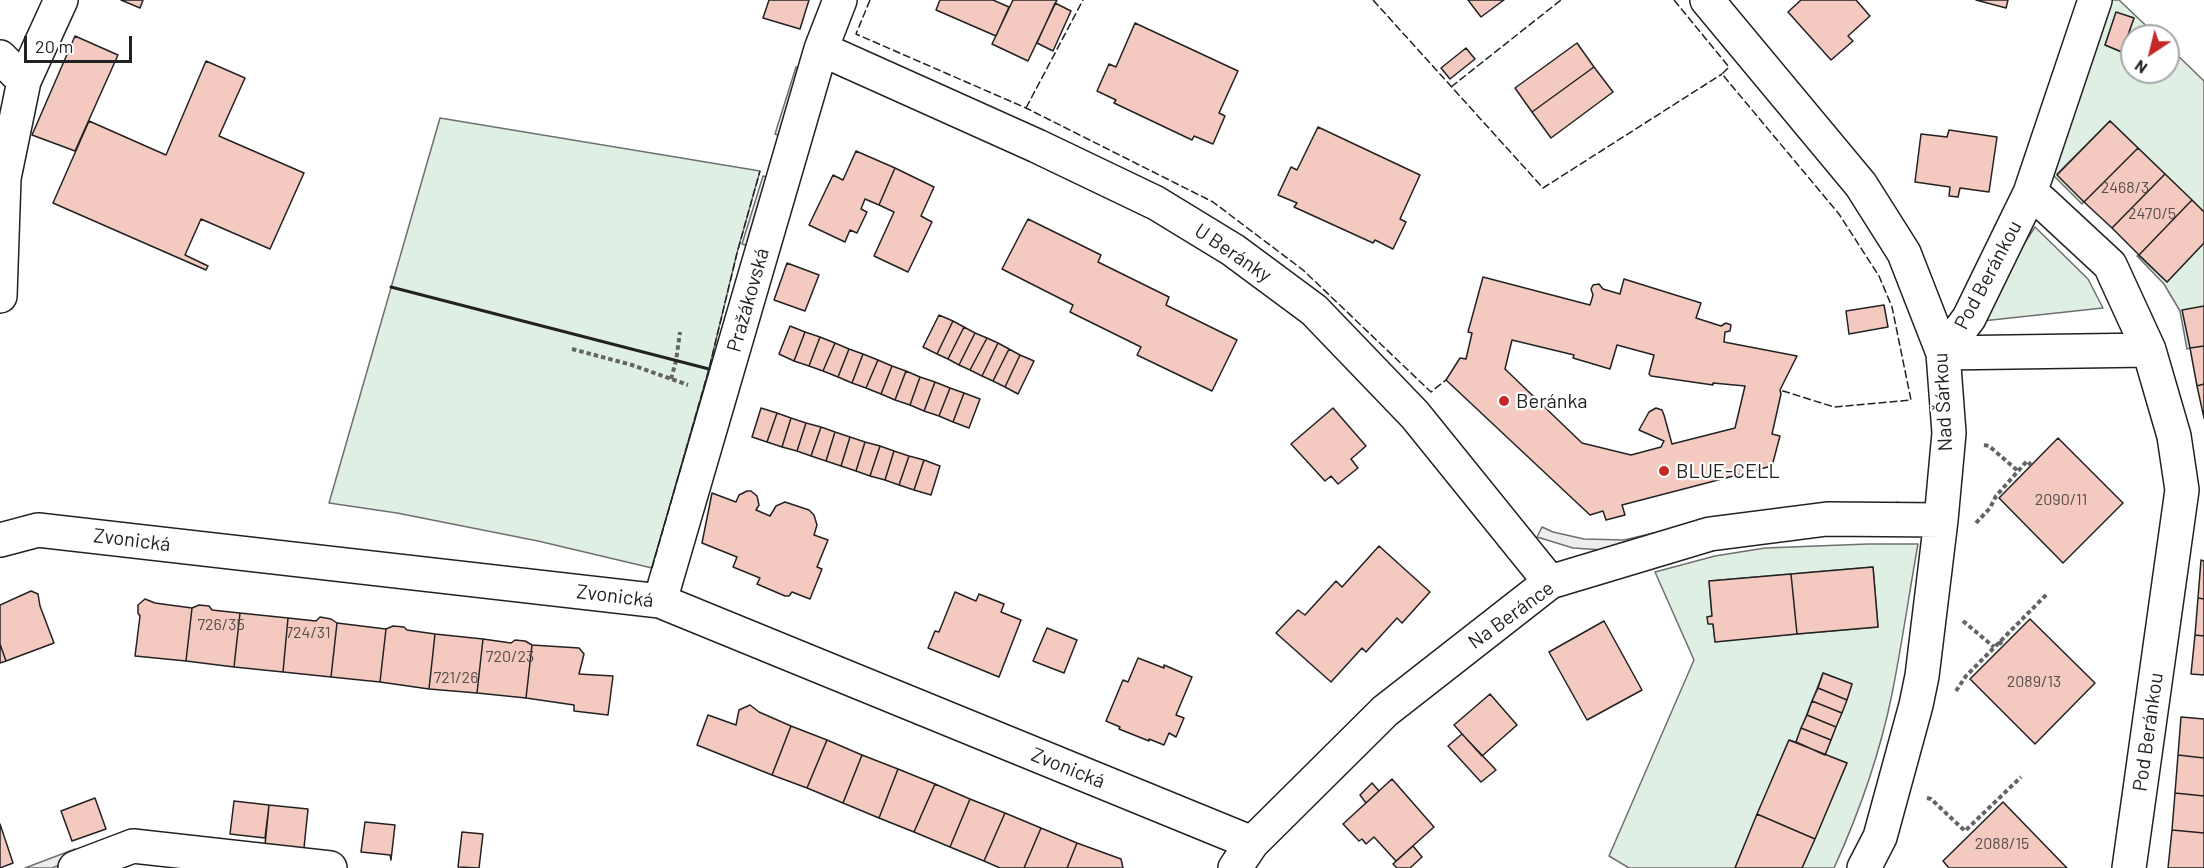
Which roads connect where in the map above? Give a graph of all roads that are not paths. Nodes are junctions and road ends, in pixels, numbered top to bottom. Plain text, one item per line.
1 (61, 0) edge
2 (840, 0) edge
3 (1707, 0) edge
4 (2095, 0) edge
5 (821, 49) junction
6 (0, 57) edge
7 (24, 81) junction
8 (2041, 201) dead end
9 (0, 296) edge
10 (2149, 350) junction
11 (1943, 353) junction
12 (1941, 520) junction
13 (2, 531) edge
14 (1550, 582) junction
15 (660, 601) junction
16 (1880, 837) junction
17 (1244, 855) edge
18 (75, 868) edge
19 (330, 868) edge
20 (1863, 868) edge
21 (1890, 868) edge
22 (2129, 868) edge

1 - 7 street
2 - 5 street, Pražákovská
3 - 11 street, Nad Šárkou
4 - 11 street, Pod Beránkou
5 - 14 street, U Beránky
5 - 15 street, Pražákovská
6 - 7 street
7 - 9 street
8 - 10 street, Pod Beránkou
10 - 11 street, Pod Beránkou
10 - 22 street, Pod Beránkou
11 - 12 street, Nad Šárkou
12 - 14 street, Na Beránce
12 - 16 street, Nad Šárkou
13 - 15 street, Zvonická
14 - 17 street, Na Beránce
15 - 17 street, Zvonická
16 - 20 street, Nad Šárkou
16 - 21 street
18 - 19 street

